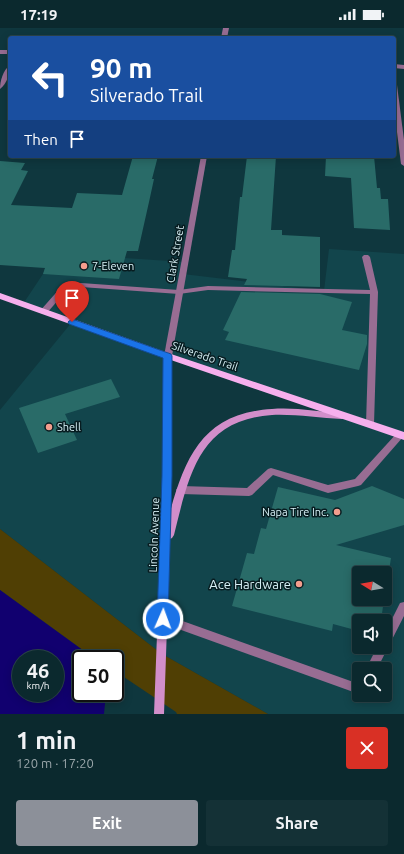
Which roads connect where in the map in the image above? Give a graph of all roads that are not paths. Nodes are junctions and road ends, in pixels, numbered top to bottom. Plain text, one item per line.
1 (8, 71) edge
2 (0, 87) edge
3 (396, 101) edge
4 (204, 158) edge
5 (404, 164) edge
6 (366, 257) dead end
7 (179, 292) junction
8 (374, 292) junction
9 (0, 296) edge
10 (43, 312) junction
11 (168, 356) junction
12 (343, 416) junction
13 (370, 424) junction
14 (402, 435) edge
15 (181, 490) junction
16 (165, 547) junction
17 (404, 606) edge
18 (163, 619) junction
19 (392, 629) edge
20 (352, 686) edge
21 (159, 714) edge

1 - 2 street
3 - 5 street
4 - 7 street, Clark Street
6 - 8 street
7 - 8 street
7 - 10 street
7 - 11 street, Clark Street
8 - 13 street
9 - 10 main road, Silverado Trail
10 - 11 main road, Silverado Trail
11 - 12 main road, Silverado Trail
11 - 16 main road, Lincoln Avenue
12 - 13 main road, Silverado Trail
12 - 15 main road
13 - 14 main road, Silverado Trail
14 - 15 street
15 - 16 main road
16 - 18 main road, Lincoln Avenue
17 - 19 street
18 - 20 street
18 - 21 main road, Lincoln Avenue

